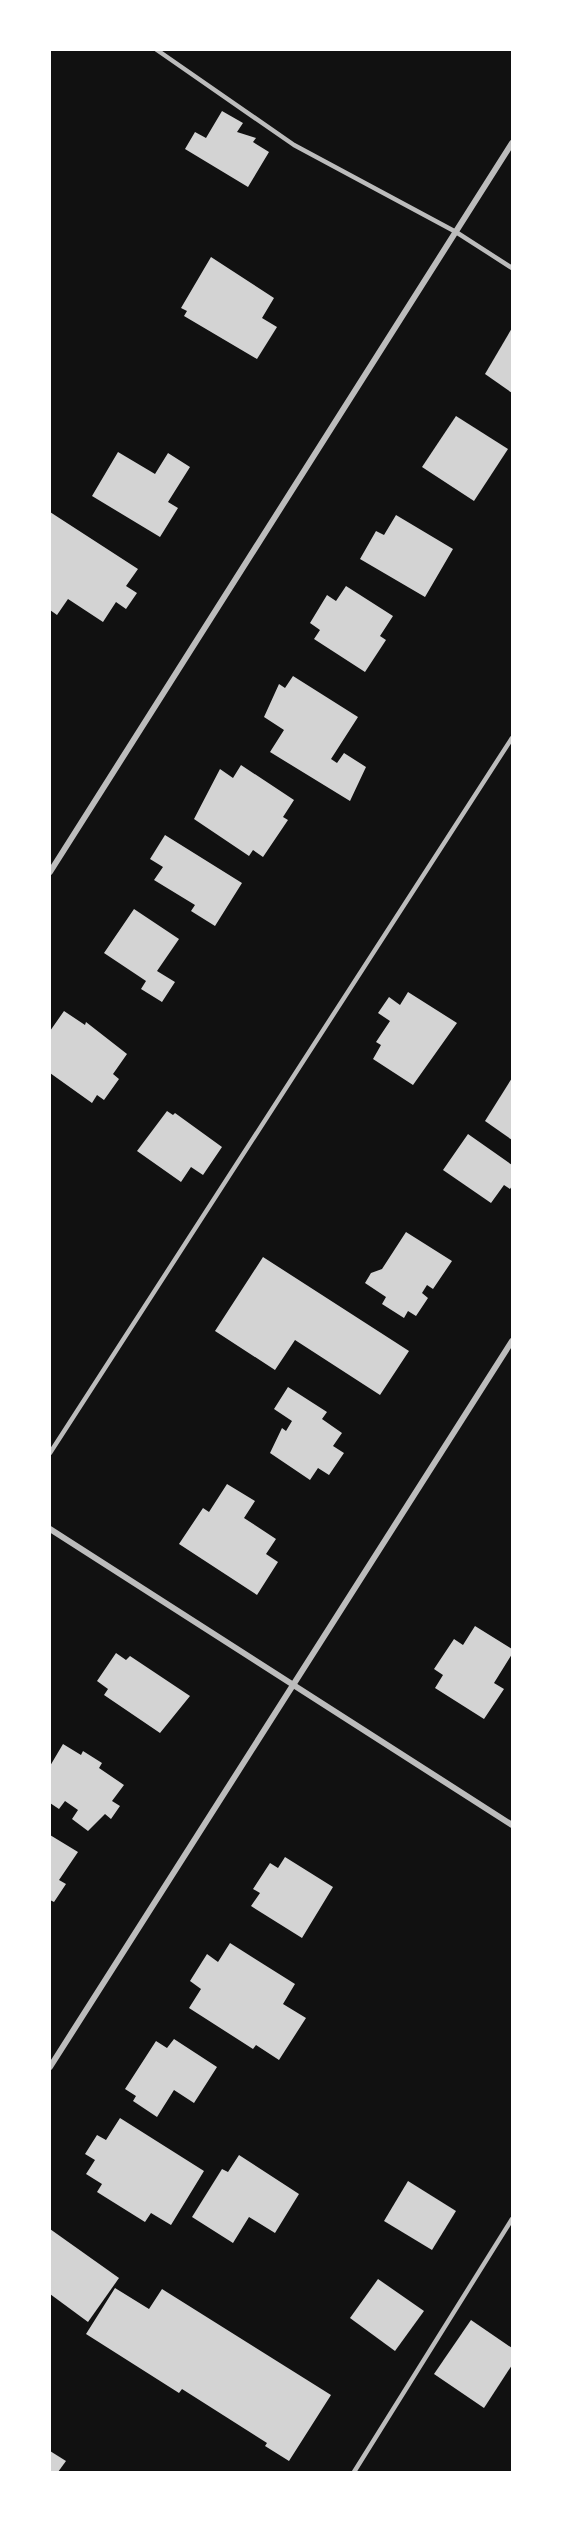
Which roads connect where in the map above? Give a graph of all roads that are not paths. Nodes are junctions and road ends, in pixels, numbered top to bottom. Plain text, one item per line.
1 (157, 50) edge
2 (513, 143) edge
3 (456, 231) junction
4 (513, 268) edge
5 (513, 738) edge
6 (50, 872) edge
7 (513, 1341) edge
8 (50, 1453) edge
9 (50, 1530) edge
10 (293, 1685) junction
11 (513, 1824) edge
12 (50, 2067) edge
13 (513, 2219) edge
14 (354, 2472) edge

1 - 3 lane
2 - 3 street
3 - 4 lane
3 - 6 street
5 - 8 lane
7 - 10 street
9 - 10 street
10 - 11 street
10 - 12 street
13 - 14 lane

